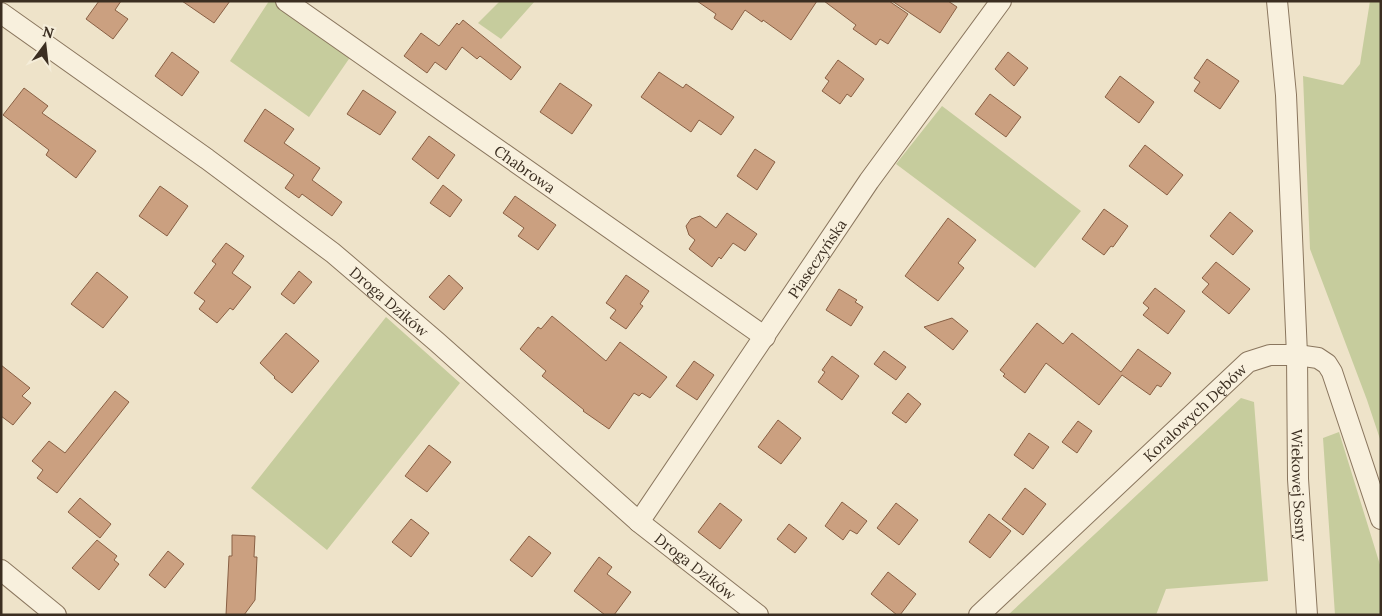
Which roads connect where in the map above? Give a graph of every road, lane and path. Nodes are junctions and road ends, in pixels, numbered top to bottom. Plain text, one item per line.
1 (286, 1) edge
2 (1002, 1) edge
3 (1277, 1) edge
4 (1, 13) edge
5 (765, 337) junction
6 (1297, 355) junction
7 (1381, 519) edge
8 (639, 522) junction
9 (1, 570) edge
10 (56, 615) edge
11 (758, 615) edge
12 (979, 615) edge
13 (1307, 615) edge

1 - 5 street, Chabrowa
2 - 5 street, Piaseczyńska
3 - 6 street
4 - 8 street, Droga Dzików
5 - 8 street, Piaseczyńska
6 - 7 street, Koralowych Dębów
6 - 12 street, Koralowych Dębów
6 - 13 street, Wiekowej Sosny
8 - 11 street, Droga Dzików
9 - 10 street

